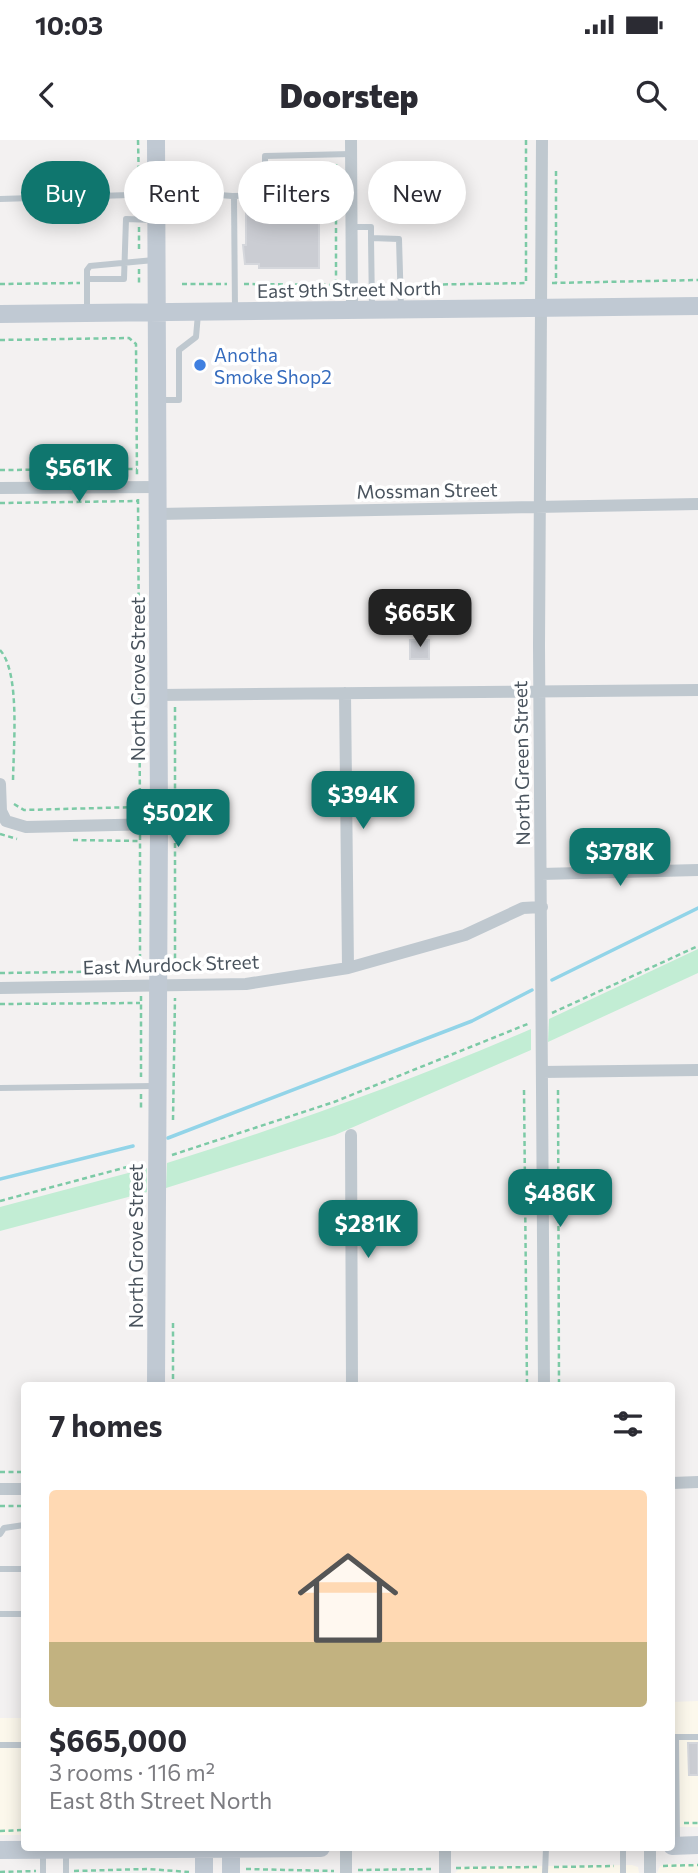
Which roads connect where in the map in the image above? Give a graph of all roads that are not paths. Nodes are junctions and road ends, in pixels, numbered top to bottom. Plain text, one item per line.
1 (156, 140) edge
2 (351, 140) edge
3 (542, 140) edge
4 (351, 154) junction
5 (156, 161) edge
6 (265, 161) edge
7 (351, 161) edge
8 (224, 194) edge
9 (234, 196) junction
10 (238, 196) edge
11 (124, 197) edge
12 (0, 199) edge
13 (126, 224) edge
14 (156, 224) edge
15 (351, 227) joint
16 (371, 238) junction
17 (156, 260) junction
18 (125, 263) junction
19 (87, 281) junction
20 (698, 306) edge
21 (541, 308) junction
22 (352, 310) junction
23 (372, 310) junction
24 (401, 310) junction
25 (198, 312) junction
26 (235, 312) junction
27 (87, 313) junction
28 (156, 313) junction
29 (0, 314) edge
30 (157, 400) junction
31 (157, 487) junction
32 (0, 488) edge
33 (698, 504) edge
34 (540, 507) junction
35 (158, 514) junction
36 (698, 690) edge
37 (540, 692) junction
38 (345, 693) junction
39 (159, 695) junction
40 (0, 784) edge
41 (159, 824) junction
42 (698, 870) edge
43 (541, 874) junction
44 (542, 907) junction
45 (348, 968) junction
46 (149, 987) junction
47 (0, 988) edge
48 (698, 1070) edge
49 (542, 1072) junction
50 (149, 1087) junction
51 (0, 1088) edge
52 (351, 1135) dead end
53 (156, 1382) edge
54 (352, 1382) edge
55 (544, 1382) edge
56 (698, 1482) edge
57 (675, 1483) edge
58 (0, 1489) edge
59 (21, 1489) edge
60 (21, 1525) edge
61 (0, 1534) edge
62 (0, 1569) edge
63 (21, 1569) edge
64 (0, 1614) edge
65 (21, 1614) edge
66 (675, 1737) edge
67 (698, 1737) edge
68 (0, 1745) edge
69 (21, 1745) edge
70 (698, 1845) edge
71 (675, 1846) edge
72 (0, 1850) edge
73 (21, 1850) edge
74 (43, 1851) edge
75 (66, 1851) edge
76 (204, 1851) edge
77 (231, 1851) edge
78 (346, 1851) edge
79 (445, 1851) edge
80 (546, 1851) edge
81 (623, 1851) edge
82 (650, 1851) edge
83 (650, 1869) edge
84 (545, 1870) edge
85 (623, 1870) edge
86 (445, 1871) edge
87 (43, 1872) edge
88 (66, 1872) edge
89 (346, 1872) edge
90 (204, 1873) edge
91 (231, 1873) edge

1 - 5 street, North Grove Street
2 - 4 street
3 - 21 street, North Green Street
4 - 6 lane
4 - 7 street
8 - 9 lane
9 - 10 lane
9 - 26 lane
11 - 12 lane
13 - 18 lane
14 - 17 street, North Grove Street
15 - 16 lane
15 - 22 street
16 - 23 lane
16 - 24 lane
17 - 18 lane
17 - 28 street, North Grove Street
18 - 19 lane
18 - 19 lane
19 - 27 lane
20 - 21 street, East 9th Street North
21 - 24 street, East 9th Street North
21 - 34 street, North Green Street
22 - 23 street, East 9th Street North
22 - 26 street, East 9th Street North
23 - 24 street, East 9th Street North
25 - 26 street, East 9th Street North
25 - 28 street, East 9th Street North
25 - 30 lane
27 - 28 street, East 9th Street North
27 - 29 street, East 9th Street North
28 - 30 street, North Grove Street
30 - 31 street, North Grove Street
31 - 32 street
31 - 35 street, North Grove Street
33 - 34 street, Mossman Street
34 - 35 street, Mossman Street
34 - 37 street, North Green Street
35 - 39 street, North Grove Street
36 - 37 street
37 - 38 street
37 - 43 street, North Green Street
38 - 39 street
38 - 45 street
39 - 41 street, North Grove Street
40 - 41 street
41 - 46 street, North Grove Street
42 - 43 street
43 - 44 street, North Green Street
44 - 45 street, East Murdock Street
44 - 49 street, North Green Street
45 - 46 street, East Murdock Street
46 - 47 street, East Murdock Street
46 - 50 street, North Grove Street
48 - 49 street
49 - 55 street, North Green Street
50 - 51 lane
50 - 53 street, North Grove Street
52 - 54 street
56 - 57 street
58 - 59 street
60 - 61 lane
62 - 63 lane
64 - 65 lane
66 - 67 lane
68 - 69 lane
70 - 71 street
72 - 73 street
74 - 87 lane
75 - 88 lane
76 - 90 street
77 - 91 street
78 - 89 street
79 - 86 street
80 - 84 lane
81 - 85 lane
82 - 83 street

